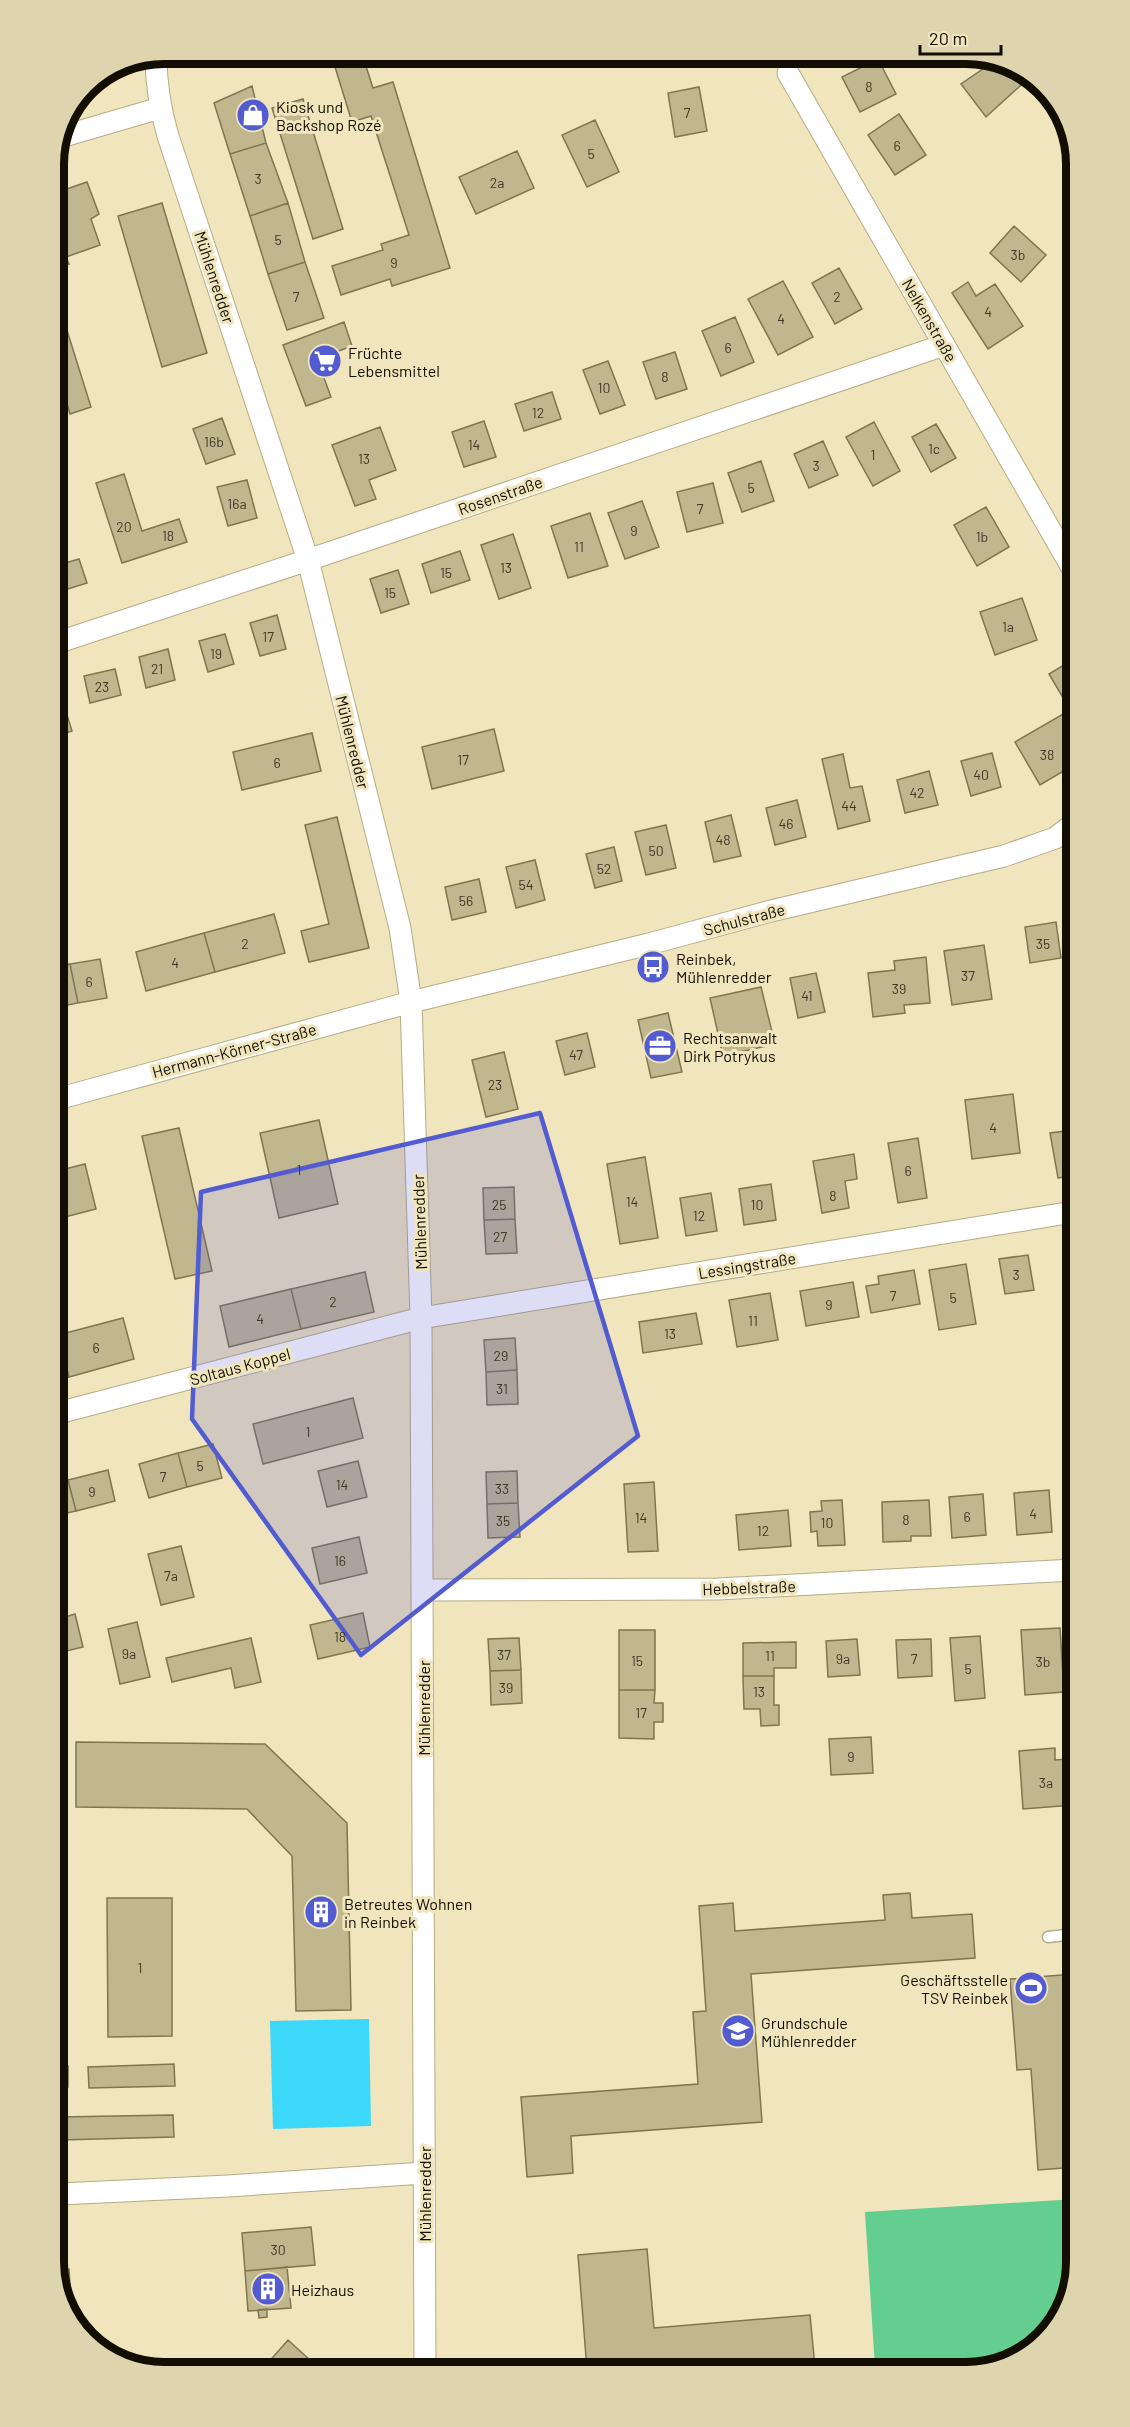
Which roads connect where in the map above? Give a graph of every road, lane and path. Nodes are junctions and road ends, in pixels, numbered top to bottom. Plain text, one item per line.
1 (156, 65) edge
2 (788, 73) dead end
3 (160, 108) junction
4 (69, 134) edge
5 (944, 345) junction
6 (1066, 557) edge
7 (308, 560) junction
8 (65, 640) edge
9 (1066, 830) edge
10 (411, 1002) junction
11 (65, 1097) edge
12 (1066, 1213) edge
13 (422, 1318) junction
14 (64, 1411) edge
15 (1066, 1570) edge
16 (423, 1590) junction
17 (1066, 1935) edge
18 (1048, 1936) dead end
19 (424, 2173) junction
20 (64, 2194) edge
21 (425, 2362) edge

1 - 3 street, Mühlenredder
2 - 5 street, Nelkenstraße
3 - 4 street
3 - 7 street, Mühlenredder
5 - 6 street, Nelkenstraße
5 - 7 street, Rosenstraße
7 - 8 street, Rosenstraße
7 - 10 street, Mühlenredder
9 - 10 street, Schulstraße
10 - 11 street, Hermann-Körner-Straße
10 - 13 street, Mühlenredder
12 - 13 street, Lessingstraße
13 - 14 street, Soltaus Koppel
13 - 16 street, Mühlenredder
15 - 16 street, Hebbelstraße
16 - 19 street, Mühlenredder
17 - 18 lane
19 - 20 street
19 - 21 street, Mühlenredder

